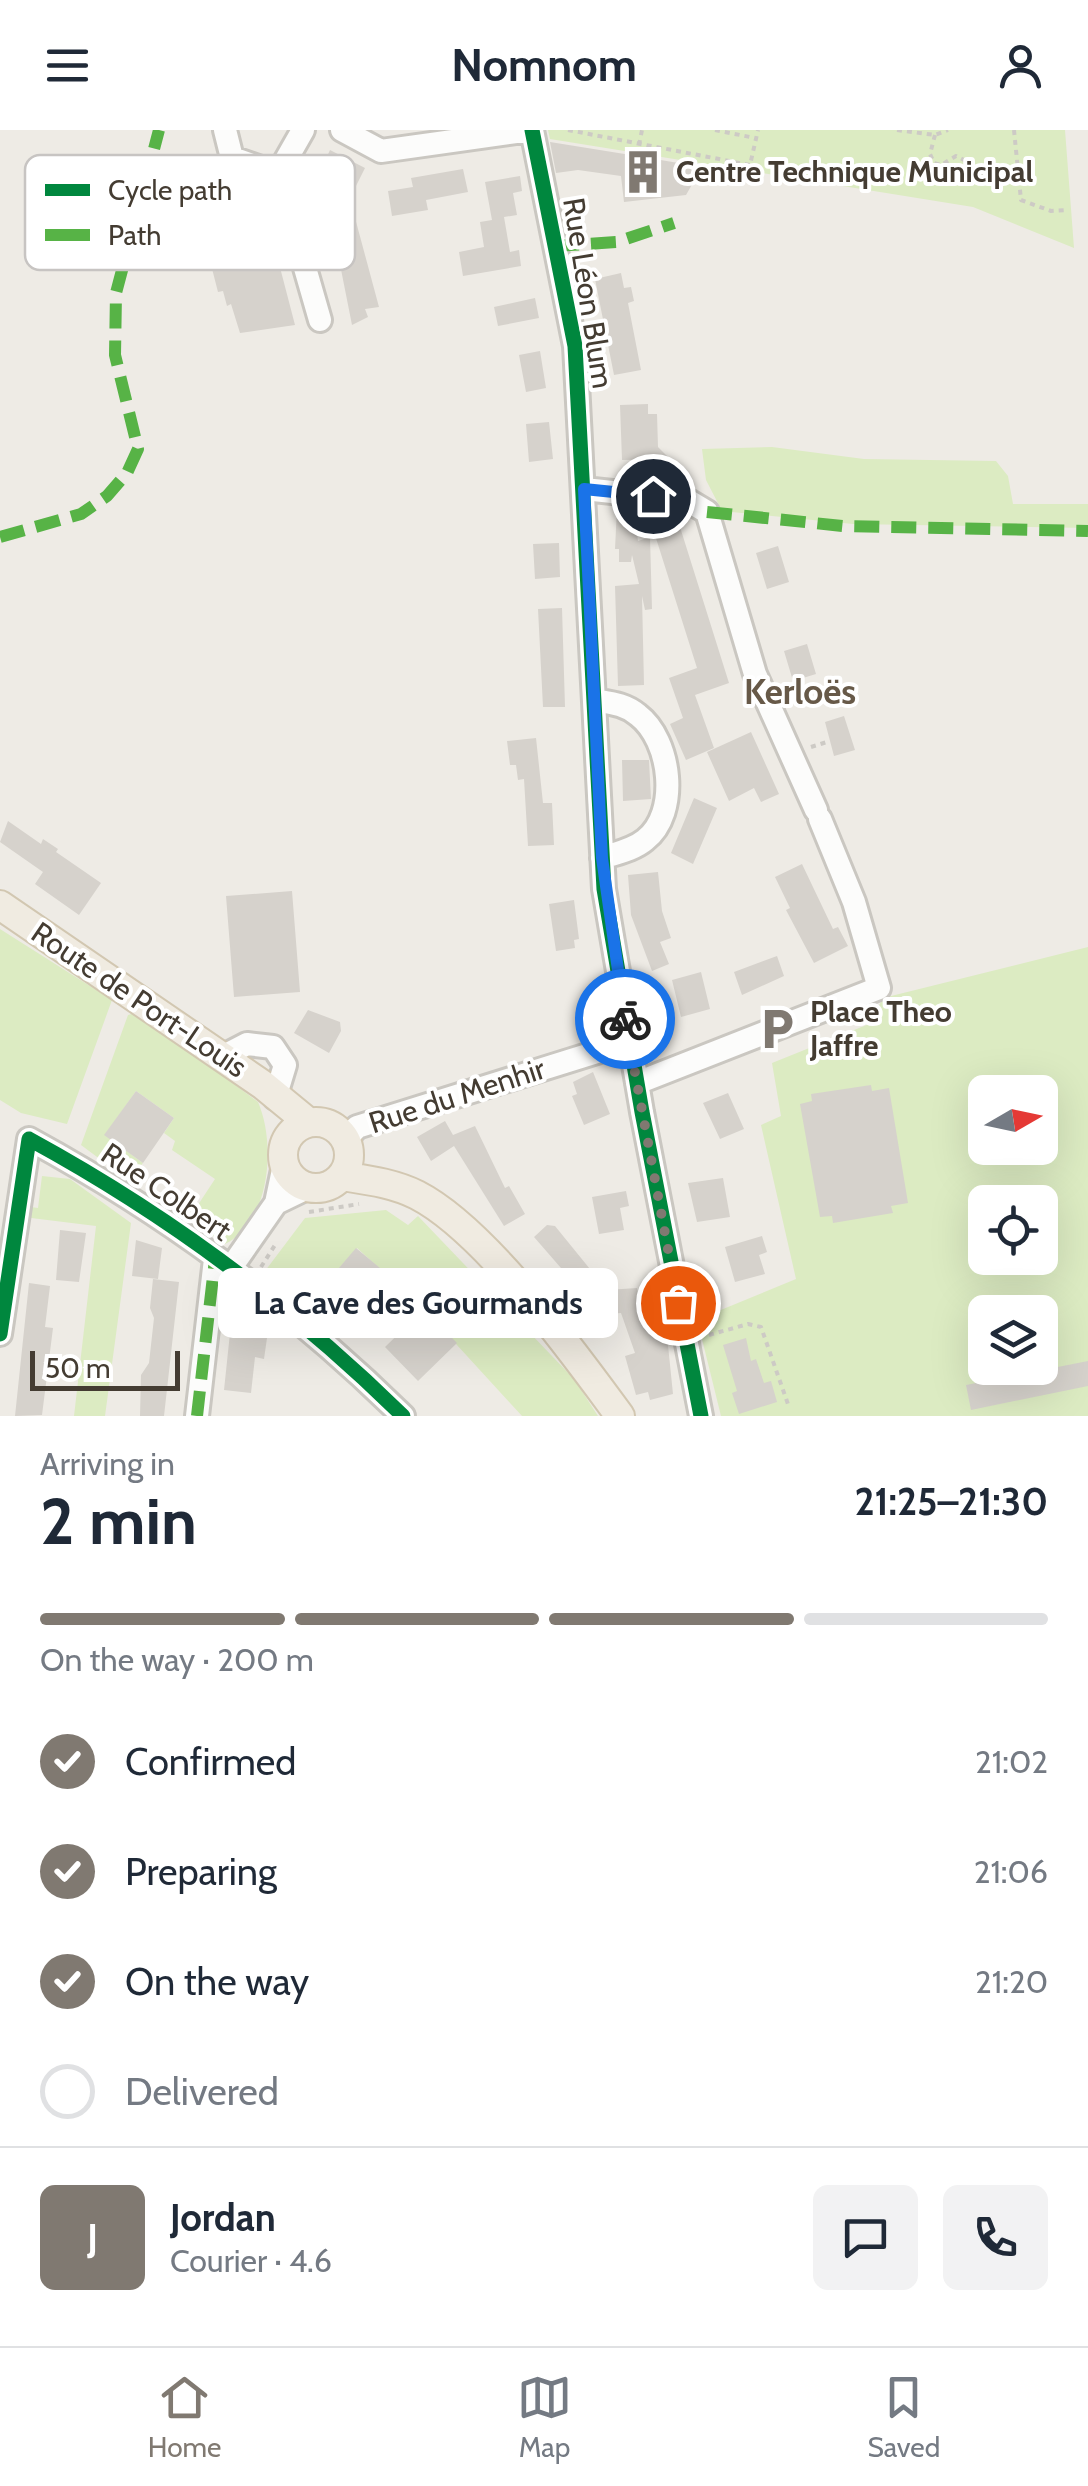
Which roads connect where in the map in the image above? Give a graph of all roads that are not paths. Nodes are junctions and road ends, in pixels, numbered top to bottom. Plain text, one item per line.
1 (225, 130) edge
2 (303, 130) edge
3 (342, 130) edge
4 (531, 130) edge
5 (390, 140) edge
6 (231, 155) edge
7 (289, 155) edge
8 (306, 270) edge
9 (320, 320) dead end
10 (584, 489) junction
11 (594, 700) junction
12 (602, 858) junction
13 (0, 905) edge
14 (630, 1042) junction
15 (637, 1083) junction
16 (298, 1129) junction
17 (346, 1156) junction
18 (284, 1165) junction
19 (306, 1200) junction
20 (276, 1203) junction
21 (222, 1264) junction
22 (0, 1334) edge
23 (402, 1415) edge
24 (196, 1416) edge
25 (620, 1416) edge
26 (701, 1416) edge

1 - 6 street
2 - 7 street
3 - 5 street
4 - 5 street
4 - 10 street, Rue Léon Blum
8 - 9 street
10 - 11 street, Rue Léon Blum
10 - 15 street
11 - 12 street, Rue Léon Blum
11 - 12 street
12 - 14 street, Rue Léon Blum
13 - 16 main road, Route de Port-Louis
14 - 15 street, Rue Léon Blum
14 - 17 street, Rue du Menhir
15 - 26 street, Rue Léon Blum
16 - 17 main road, Route de Port-Louis
16 - 18 main road
17 - 19 main road
17 - 25 main road
18 - 19 main road
18 - 20 street
19 - 20 street
20 - 21 street
21 - 22 street, Rue Colbert
21 - 23 street, Rue Colbert
21 - 24 street

